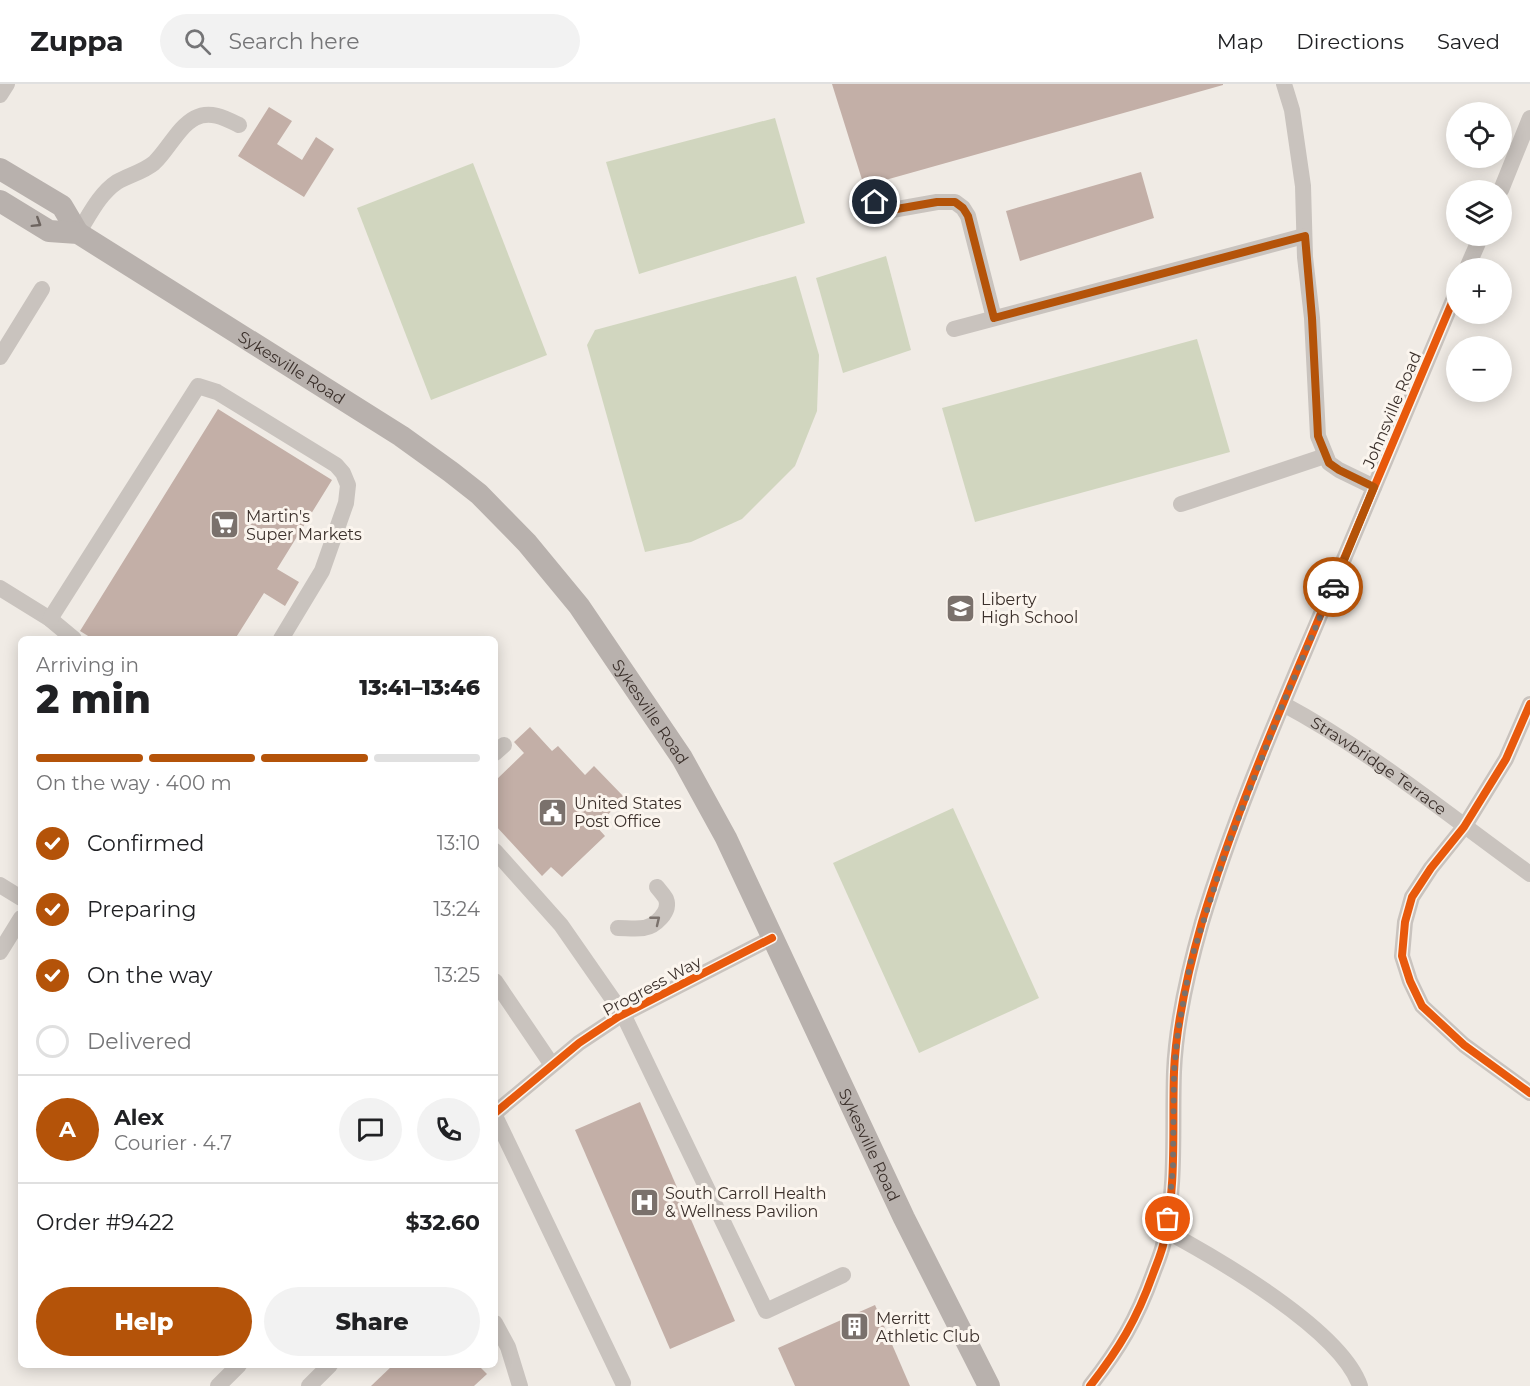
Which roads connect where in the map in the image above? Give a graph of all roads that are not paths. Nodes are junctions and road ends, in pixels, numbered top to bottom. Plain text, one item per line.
1 (7, 84) edge
2 (1284, 84) edge
3 (0, 95) edge
4 (1530, 118) edge
5 (239, 125) dead end
6 (0, 169) edge
7 (1505, 180) edge
8 (0, 201) edge
9 (875, 202) dead end
10 (78, 233) junction
11 (1305, 236) junction
12 (42, 289) dead end
13 (1446, 317) edge
14 (994, 318) junction
15 (954, 329) dead end
16 (0, 357) edge
17 (1325, 456) junction
18 (1374, 487) junction
19 (1181, 504) dead end
20 (0, 588) edge
21 (50, 619) junction
22 (70, 636) edge
23 (283, 636) edge
24 (1283, 704) junction
25 (1530, 704) edge
26 (1464, 827) junction
27 (498, 854) edge
28 (1530, 874) edge
29 (0, 885) edge
30 (657, 887) dead end
31 (18, 896) edge
32 (18, 923) edge
33 (618, 928) dead end
34 (772, 938) junction
35 (0, 952) edge
36 (498, 985) edge
37 (623, 1014) junction
38 (552, 1065) junction
39 (1530, 1093) edge
40 (498, 1112) edge
41 (498, 1121) edge
42 (1166, 1232) junction
43 (843, 1275) dead end
44 (498, 1329) edge
45 (236, 1368) edge
46 (327, 1368) edge
47 (623, 1383) dead end
48 (218, 1386) edge
49 (309, 1386) edge
50 (520, 1386) edge
51 (989, 1386) edge
52 (1090, 1386) edge
53 (1359, 1386) edge

1 - 3 street
2 - 11 street
4 - 7 street
5 - 10 street
6 - 10 main road, Sykesville Road
8 -> 10 main road, Sykesville Road
9 - 14 street
10 - 34 main road, Sykesville Road
11 - 14 street
11 - 17 street
12 - 16 street
13 - 18 street, Johnsville Road
14 - 15 street
17 - 18 street
17 - 19 street
18 - 24 street, Johnsville Road
20 - 21 street
21 - 22 street
21 - 23 street
24 - 26 street, Strawbridge Terrace
24 - 42 street, Johnsville Road
25 - 26 street
26 - 28 street, Strawbridge Terrace
26 - 39 street
27 - 37 street
29 - 31 street
33 -> 30 street
32 - 35 street
34 - 37 street, Progress Way
34 - 51 main road, Sykesville Road
36 - 38 street
37 - 38 street, Progress Way
37 - 43 street
38 - 40 street, Progress Way
41 - 47 street
42 - 52 street, Johnsville Road
42 - 53 street
44 - 50 street
45 - 48 street
46 - 49 street

